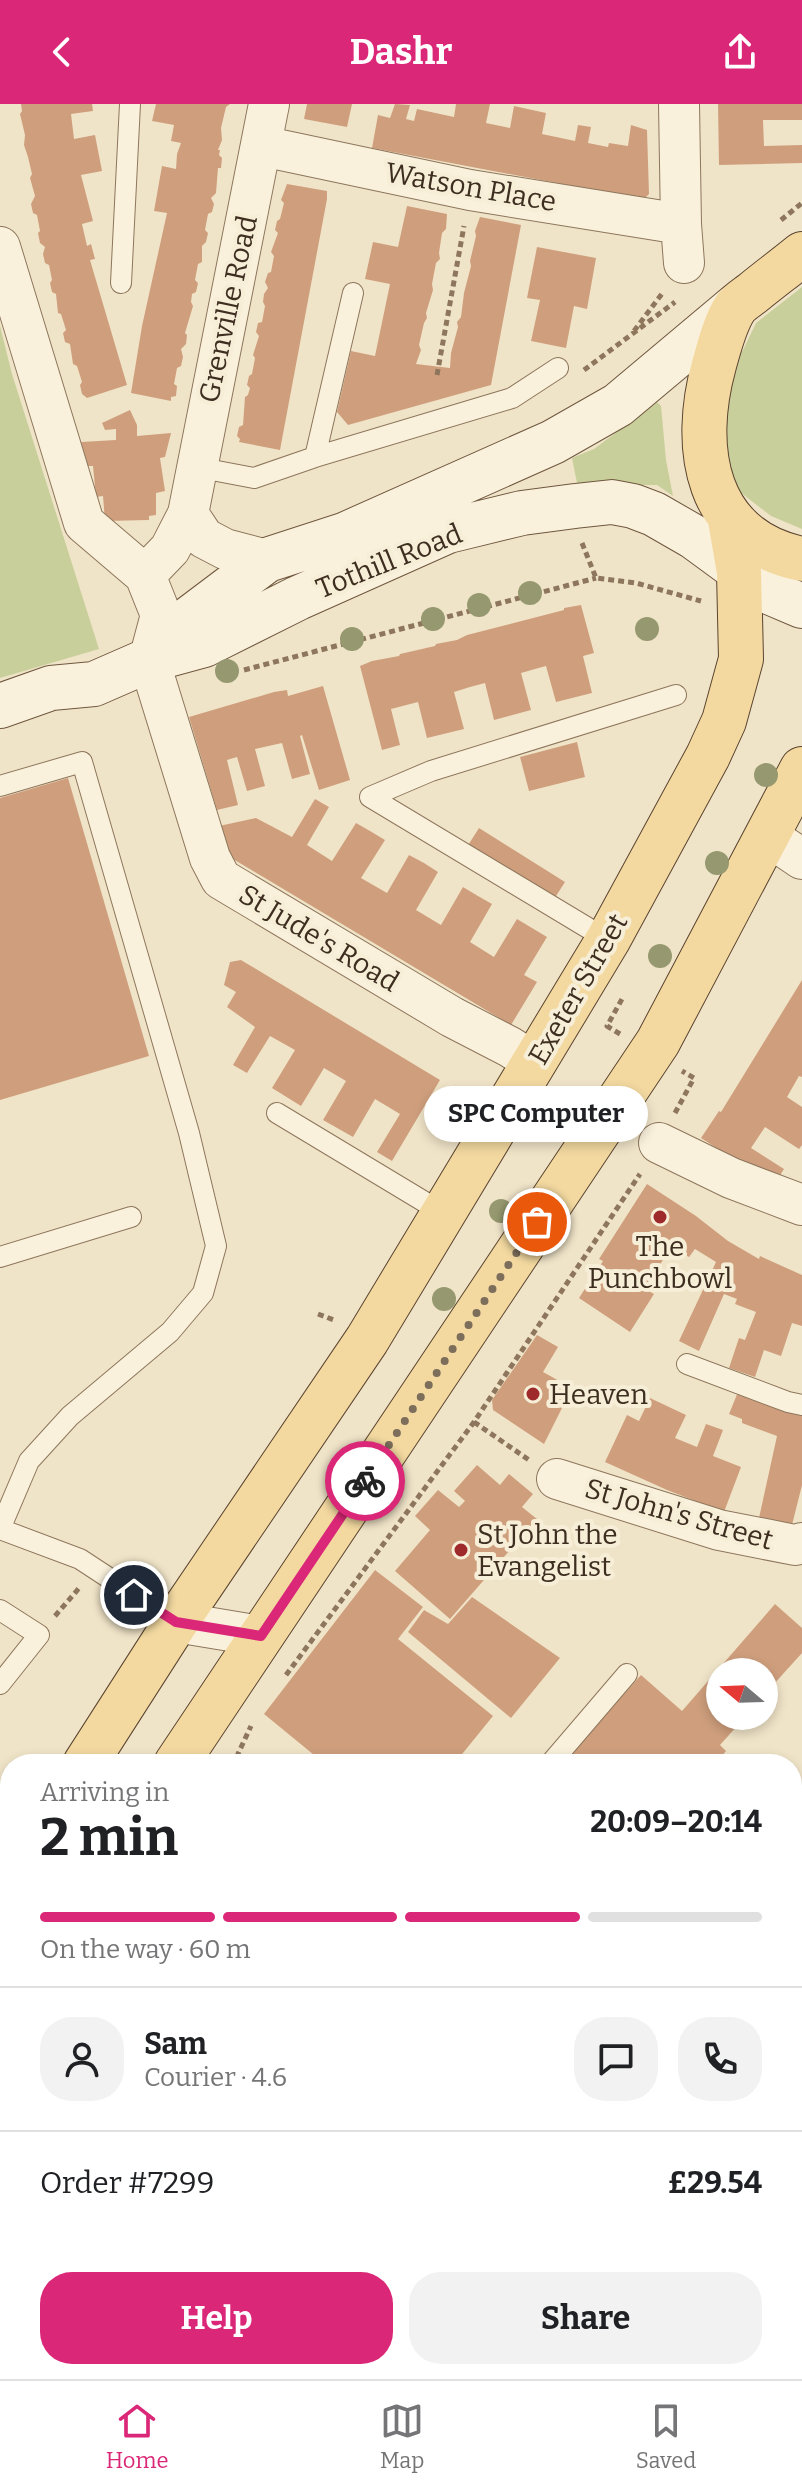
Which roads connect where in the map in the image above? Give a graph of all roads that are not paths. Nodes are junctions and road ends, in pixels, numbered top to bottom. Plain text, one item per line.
1 (130, 104) edge
2 (269, 104) edge
3 (679, 104) edge
4 (262, 146) junction
5 (681, 224) junction
6 (0, 247) edge
7 (802, 254) edge
8 (684, 263) road end
9 (121, 283) dead end
10 (353, 293) dead end
11 (736, 306) junction
12 (558, 368) dead end
13 (315, 457) junction
14 (196, 467) junction
15 (188, 514) junction
16 (730, 520) junction
17 (802, 559) edge
18 (267, 560) junction
19 (739, 572) junction
20 (145, 575) junction
21 (802, 606) edge
22 (149, 660) junction
23 (676, 695) dead end
24 (0, 706) edge
25 (802, 769) edge
26 (0, 786) edge
27 (766, 835) junction
28 (802, 859) edge
29 (608, 940) junction
30 (535, 1063) junction
31 (277, 1113) dead end
32 (659, 1143) road end
33 (801, 1202) edge
34 (443, 1213) junction
35 (131, 1217) dead end
36 (0, 1257) edge
37 (687, 1364) dead end
38 (802, 1405) edge
39 (557, 1479) road end
40 (0, 1529) edge
41 (802, 1543) edge
42 (0, 1610) edge
43 (176, 1622) junction
44 (261, 1636) junction
45 (627, 1674) dead end
46 (0, 1684) edge
47 (91, 1754) edge
48 (183, 1754) edge
49 (559, 1754) edge

1 - 9 lane
2 - 4 street, Grenville Road
3 - 5 street
4 - 5 street, Watson Place
4 - 14 street, Grenville Road
5 - 8 street
6 - 20 street
7 - 11 main road
10 - 13 lane
11 - 16 main road
11 - 18 main road, Tothill Road
12 - 13 lane
13 - 14 lane
14 - 15 street, Grenville Road
15 - 18 street
15 - 20 street, Grenville Road
16 - 17 main road
16 - 19 main road, Exeter Street
18 - 22 main road, Tothill Road
19 - 21 main road, Tothill Road
19 - 22 main road, Tothill Road
19 - 29 main road, Exeter Street
20 - 22 street
22 - 24 main road, Tothill Road
22 - 30 street, St Jude's Road
23 - 29 lane
25 - 27 main road
26 - 40 lane
27 - 28 street
27 - 44 main road
29 - 30 main road, Exeter Street
30 - 34 main road, Exeter Street
31 - 34 lane
32 - 33 street
34 - 43 main road, Exeter Street
35 - 36 lane
37 - 38 lane
39 - 41 street, St John's Street
40 - 43 lane
42 - 46 lane
43 - 44 street
43 - 47 main road, Exeter Street
44 - 48 main road
45 - 49 lane

